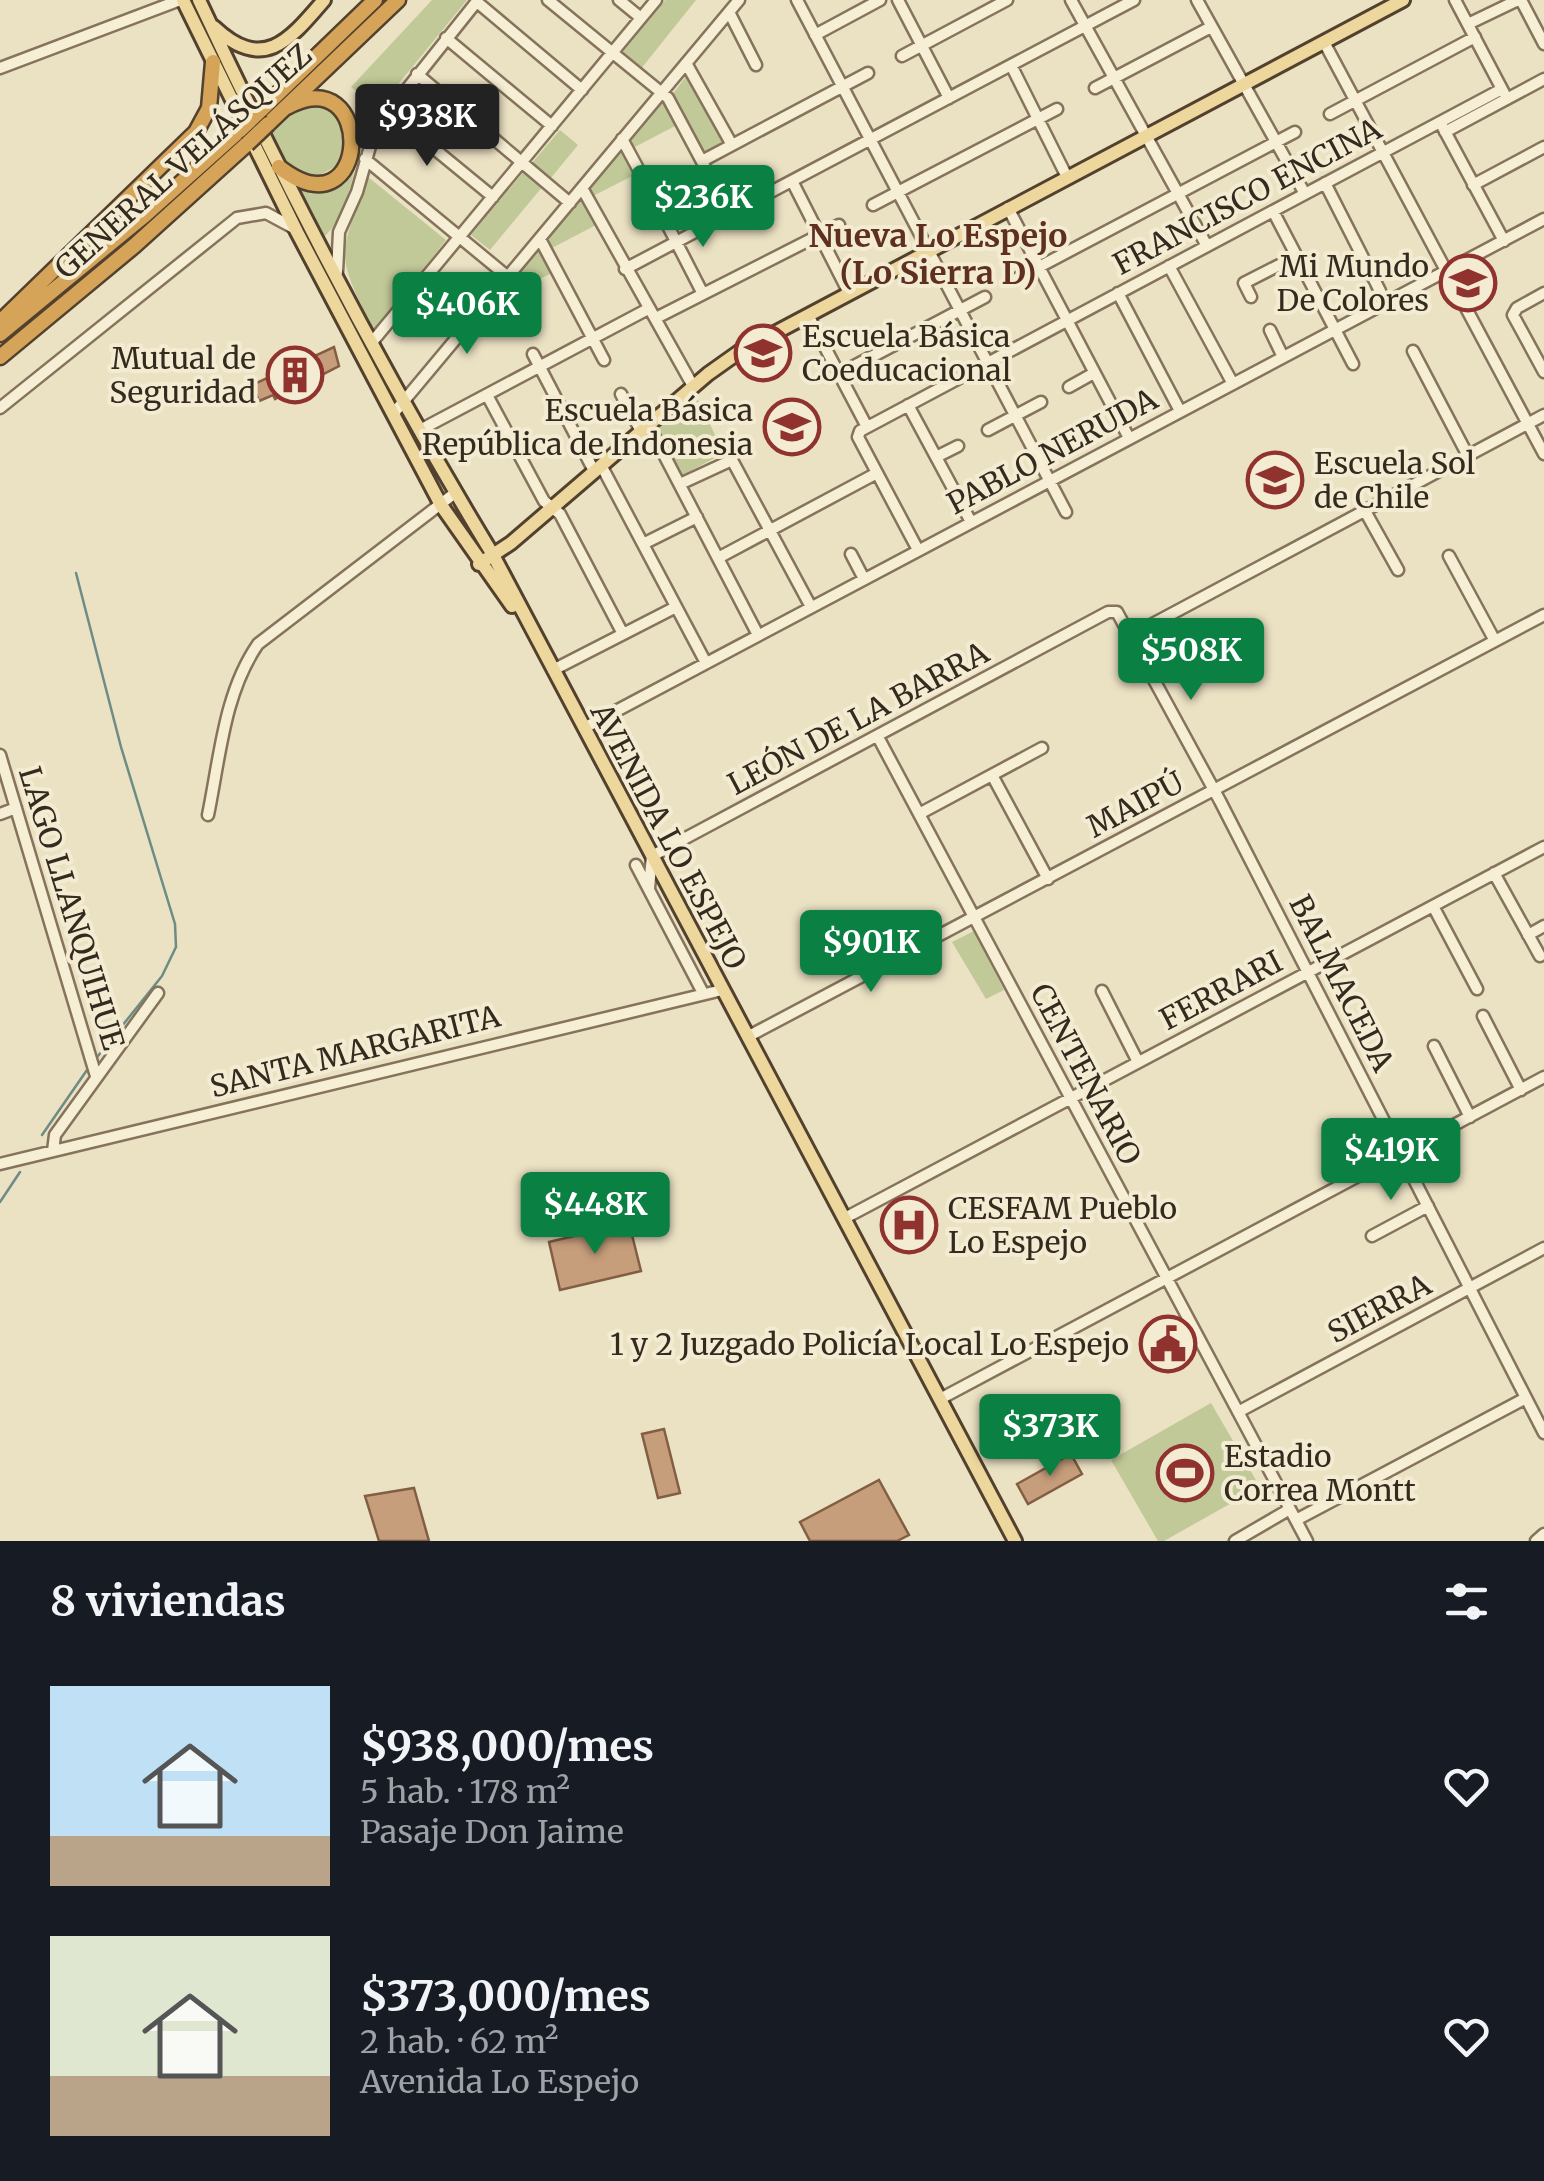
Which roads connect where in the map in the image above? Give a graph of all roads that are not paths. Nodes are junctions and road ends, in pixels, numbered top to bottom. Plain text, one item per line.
1 (182, 0) edge
2 (199, 0) edge
3 (324, 0) edge
4 (375, 0) edge
5 (398, 0) edge
6 (548, 0) edge
7 (619, 0) edge
8 (656, 0) edge
9 (739, 0) edge
10 (797, 0) edge
11 (880, 0) edge
12 (898, 0) edge
13 (1007, 0) edge
14 (1070, 0) edge
15 (1134, 0) edge
16 (1197, 0) edge
17 (1403, 0) edge
18 (1455, 0) edge
19 (1520, 0) edge
20 (477, 1) edge
21 (729, 12) junction
22 (641, 18) junction
23 (210, 24) junction
24 (1468, 24) junction
25 (1084, 26) junction
26 (1211, 27) junction
27 (815, 35) junction
28 (446, 38) junction
29 (1475, 38) junction
30 (1324, 42) junction
31 (1544, 44) edge
32 (922, 45) junction
33 (612, 54) junction
34 (902, 56) dead end
35 (213, 62) junction
36 (686, 63) junction
37 (756, 65) dead end
38 (1011, 65) junction
39 (0, 68) edge
40 (868, 73) dead end
41 (417, 74) junction
42 (1112, 79) junction
43 (1544, 79) edge
44 (1244, 85) junction
45 (842, 87) junction
46 (1094, 88) dead end
47 (582, 90) junction
48 (661, 93) junction
49 (1504, 94) junction
50 (949, 98) junction
51 (1354, 101) junction
52 (285, 108) junction
53 (1056, 108) dead end
54 (387, 110) junction
55 (1330, 114) dead end
56 (264, 117) junction
57 (1038, 118) junction
58 (552, 126) junction
59 (1443, 127) junction
60 (1294, 132) dead end
61 (1145, 136) junction
62 (243, 137) junction
63 (622, 140) junction
64 (870, 140) junction
65 (1276, 142) junction
66 (732, 145) junction
67 (1544, 146) edge
68 (1382, 154) junction
69 (365, 159) junction
70 (702, 161) junction
71 (522, 162) junction
72 (279, 166) junction
73 (1067, 177) junction
74 (792, 181) junction
75 (1325, 183) junction
76 (1474, 184) junction
77 (582, 188) junction
78 (649, 189) dead end
79 (898, 192) junction
80 (1178, 194) junction
81 (1304, 194) junction
82 (492, 197) junction
83 (570, 203) junction
84 (873, 205) dead end
85 (285, 207) junction
86 (1008, 208) junction
87 (1273, 211) junction
88 (730, 214) junction
89 (1544, 220) edge
90 (666, 224) dead end
91 (839, 225) dead end
92 (297, 232) junction
93 (819, 235) junction
94 (460, 237) junction
95 (540, 239) junction
96 (337, 241) junction
97 (1504, 241) junction
98 (676, 242) junction
99 (1206, 246) junction
100 (324, 248) junction
101 (928, 251) junction
102 (1297, 256) junction
103 (1169, 266) junction
104 (1039, 267) junction
105 (625, 269) junction
106 (337, 272) junction
107 (1446, 272) junction
108 (508, 277) junction
109 (1018, 278) dead end
110 (500, 288) junction
111 (1380, 292) dead end
112 (348, 293) junction
113 (849, 293) junction
114 (1118, 293) junction
115 (703, 294) junction
116 (1544, 294) edge
117 (985, 297) dead end
118 (1251, 297) dead end
119 (333, 301) junction
120 (960, 310) junction
121 (652, 313) junction
122 (808, 315) junction
123 (1067, 320) junction
124 (0, 322) edge
125 (520, 326) dead end
126 (1270, 330) dead end
127 (1335, 330) junction
128 (0, 334) edge
129 (593, 340) junction
130 (374, 341) junction
131 (1412, 352) dead end
132 (533, 354) dead end
133 (0, 357) edge
134 (1283, 357) junction
135 (604, 360) dead end
136 (987, 363) junction
137 (1353, 364) dead end
138 (540, 368) junction
139 (1544, 372) edge
140 (1094, 373) junction
141 (839, 374) junction
142 (1232, 384) junction
143 (693, 386) junction
144 (1069, 386) dead end
145 (622, 394) dead end
146 (487, 396) junction
147 (404, 400) junction
148 (1041, 402) dead end
149 (908, 405) junction
150 (0, 408) edge
151 (1180, 412) junction
152 (392, 414) junction
153 (1544, 415) edge
154 (1015, 416) junction
155 (1528, 424) junction
156 (644, 428) junction
157 (420, 430) junction
158 (862, 430) junction
159 (988, 430) dead end
160 (1129, 438) junction
161 (958, 446) dead end
162 (1544, 454) edge
163 (1468, 456) junction
164 (936, 457) junction
165 (598, 468) junction
166 (877, 473) junction
167 (1049, 480) junction
168 (680, 484) junction
169 (455, 493) junction
170 (441, 505) junction
171 (552, 507) junction
172 (1365, 510) junction
173 (1066, 512) dead end
174 (696, 517) junction
175 (971, 522) junction
176 (770, 530) junction
177 (643, 544) junction
178 (918, 550) junction
179 (851, 554) dead end
180 (493, 555) junction
181 (1448, 556) dead end
182 (718, 558) junction
183 (479, 564) junction
184 (1398, 570) dead end
185 (864, 579) junction
186 (676, 607) junction
187 (811, 607) junction
188 (1117, 612) joint
189 (1544, 615) edge
190 (532, 631) junction
191 (623, 634) junction
192 (1132, 635) junction
193 (758, 636) junction
194 (1495, 640) junction
195 (706, 663) junction
196 (553, 670) junction
197 (584, 728) junction
198 (878, 737) junction
199 (1042, 748) dead end
200 (0, 755) edge
201 (992, 775) junction
202 (1215, 790) junction
203 (16, 808) junction
204 (0, 814) edge
205 (919, 814) junction
206 (208, 815) dead end
207 (1544, 846) edge
208 (652, 856) junction
209 (636, 864) dead end
210 (1494, 873) junction
211 (1048, 879) junction
212 (648, 888) junction
213 (1433, 906) junction
214 (974, 918) junction
215 (1544, 926) edge
216 (1528, 935) junction
217 (1540, 956) dead end
218 (1308, 972) junction
219 (1477, 989) dead end
220 (722, 990) junction
221 (1102, 991) dead end
222 (158, 993) dead end
223 (702, 994) junction
224 (1484, 1016) dead end
225 (749, 1036) junction
226 (1434, 1046) dead end
227 (1138, 1062) junction
228 (96, 1076) junction
229 (1544, 1077) edge
230 (1521, 1090) junction
231 (1070, 1098) junction
232 (1470, 1117) junction
233 (53, 1152) junction
234 (1402, 1153) junction
235 (0, 1164) edge
236 (1428, 1206) junction
237 (845, 1218) junction
238 (1372, 1236) dead end
239 (1544, 1248) edge
240 (1166, 1278) junction
241 (1470, 1288) junction
242 (940, 1398) junction
243 (1526, 1398) junction
244 (1238, 1412) junction
245 (1544, 1433) edge
246 (1293, 1514) junction
247 (1544, 1534) edge
248 (1237, 1540) edge
249 (1015, 1541) edge
250 (1307, 1541) edge
251 (1536, 1541) edge

1 - 35 main road, AVENIDA LO ESPEJO
1 - 39 street
2 - 23 main road, AVENIDA LO ESPEJO
3 - 23 main road
4 - 56 highway, GENERAL VELÁSQUEZ
5 - 52 highway, GENERAL VELÁSQUEZ
6 - 33 street
7 - 22 street
8 - 22 street
9 - 21 street
10 - 27 street
11 - 27 street
12 - 32 street
13 - 32 street
14 - 25 street
15 - 25 street
16 - 26 street
17 - 30 main road
18 - 24 street
19 - 24 street
19 - 31 street
20 - 28 street
20 - 47 street
21 - 36 street
21 - 37 street
22 - 33 street
23 - 72 main road, AVENIDA LO ESPEJO
24 - 29 street
25 - 38 street
25 - 42 street
26 - 42 street
26 - 44 street
27 - 45 street
28 - 41 street
28 - 58 street
29 - 49 street
29 - 51 street
30 - 44 main road
30 - 51 street
32 - 34 street
32 - 50 street
33 - 47 street
33 - 48 street
35 - 85 main road, AVENIDA LO ESPEJO
35 - 124 highway
36 - 48 street
36 - 66 street
38 - 50 street
38 - 57 street
40 - 45 street
41 - 54 street
41 - 71 street
42 - 46 street
42 - 61 street
43 - 49 street, FRANCISCO ENCINA
44 - 61 main road
44 - 65 street
45 - 64 street
45 - 66 street
47 - 58 street
48 - 63 street
48 - 70 street
49 - 59 street, FRANCISCO ENCINA
50 - 64 street
51 - 55 street
51 - 68 street
52 - 56 highway, GENERAL VELÁSQUEZ
52 - 72 highway
53 - 57 street
54 - 69 street
54 - 82 street
56 - 62 highway, GENERAL VELÁSQUEZ, bridge
57 - 73 street
57 - 79 street
58 - 71 street
59 - 68 street, FRANCISCO ENCINA
59 - 76 street
60 - 65 street
61 - 73 main road
61 - 80 street
62 - 128 highway, GENERAL VELÁSQUEZ
62 - 133 highway, GENERAL VELÁSQUEZ
63 - 77 street
63 - 78 street
64 - 74 street
64 - 79 street
65 - 80 street
65 - 81 street
66 - 70 street
67 - 76 street
68 - 75 street, FRANCISCO ENCINA
68 - 107 street
69 - 94 street
69 - 96 street
70 - 88 street
71 - 82 street
71 - 83 street
72 - 100 main road, AVENIDA LO ESPEJO
73 - 86 main road
74 - 88 street
74 - 93 street
75 - 81 street, FRANCISCO ENCINA
75 - 111 street
76 - 97 street
77 - 83 street
77 - 105 street
79 - 84 street
79 - 101 street
80 - 99 street
80 - 104 street
81 - 87 street, FRANCISCO ENCINA
82 - 94 street
83 - 95 street
85 - 92 main road, AVENIDA LO ESPEJO
85 - 100 main road
86 - 101 main road
86 - 104 street
87 - 99 street, FRANCISCO ENCINA
87 - 102 street
88 - 98 street
89 - 97 street, PABLO NERUDA
90 - 98 street
91 - 93 street
92 - 119 main road, AVENIDA LO ESPEJO
92 - 150 street
93 - 113 street
93 - 115 street
94 - 108 street
94 - 130 street
95 - 108 street
95 - 129 street
96 - 100 main road
96 - 106 street
97 - 107 street, PABLO NERUDA
98 - 105 street
98 - 115 street
99 - 103 street, FRANCISCO ENCINA
100 - 106 main road, AVENIDA LO ESPEJO
101 - 113 main road
101 - 120 street
102 - 118 street
102 - 127 street
103 - 114 street, FRANCISCO ENCINA
103 - 142 street
104 - 109 street
104 - 123 street
105 - 121 street
106 - 112 main road, AVENIDA LO ESPEJO
107 - 127 street, PABLO NERUDA
107 - 155 street
108 - 110 street
110 - 125 street
110 - 147 street
112 - 119 main road
112 - 130 main road, AVENIDA LO ESPEJO
113 - 122 main road
114 - 123 street, FRANCISCO ENCINA
114 - 151 street
115 - 121 street
116 - 139 street
117 - 120 street
119 - 152 main road, AVENIDA LO ESPEJO
120 - 136 street
120 - 141 street
121 - 129 street
121 - 143 street
122 - 141 street
122 - 143 main road
123 - 136 street, FRANCISCO ENCINA
123 - 140 street
126 - 134 street
127 - 134 street, PABLO NERUDA
127 - 137 street
129 - 135 street
129 - 138 street
130 - 147 main road, AVENIDA LO ESPEJO
131 - 163 street
132 - 138 street
134 - 142 street, PABLO NERUDA
136 - 149 street, FRANCISCO ENCINA
136 - 154 street
138 - 146 street
138 - 165 street
140 - 144 street
140 - 160 street
141 - 158 street
142 - 151 street, PABLO NERUDA
143 - 156 main road
145 - 156 street
146 - 157 street
146 - 171 street
147 - 152 street
147 - 157 main road, AVENIDA LO ESPEJO
148 - 154 street
149 - 158 street, FRANCISCO ENCINA
149 - 164 street
151 - 160 street, PABLO NERUDA
152 - 170 main road, AVENIDA LO ESPEJO
153 - 155 street
154 - 159 street
154 - 167 street
155 - 162 street
155 - 163 street
156 - 165 main road
156 - 168 street
157 - 169 main road, AVENIDA LO ESPEJO
158 - 166 street
160 - 167 street, PABLO NERUDA
161 - 164 street
163 - 172 street
164 - 175 street
165 - 171 main road
165 - 177 street
166 - 176 street
166 - 178 street
167 - 173 street
167 - 175 street, PABLO NERUDA
168 - 174 street
168 - 176 street
169 - 170 street
169 - 180 main road, AVENIDA LO ESPEJO
170 - 183 main road, AVENIDA LO ESPEJO
170 - 206 street
171 - 180 main road
171 - 191 street
172 - 184 street
172 - 192 street
174 - 177 street
174 - 182 street
175 - 178 street, PABLO NERUDA
176 - 182 street
176 - 187 street
177 - 186 street
178 - 185 street, PABLO NERUDA
179 - 185 street
180 - 183 main road
180 - 190 main road, AVENIDA LO ESPEJO
181 - 194 street
182 - 193 street
183 - 190 main road, AVENIDA LO ESPEJO
185 - 187 street, PABLO NERUDA
186 - 191 street
186 - 195 street
187 - 193 street, PABLO NERUDA
188 - 192 street, BALMACEDA
188 - 198 street, LEÓN DE LA BARRA
189 - 194 street, MAIPÚ
190 - 196 main road, AVENIDA LO ESPEJO
191 - 196 street
192 - 202 street, BALMACEDA
193 - 195 street, PABLO NERUDA
194 - 202 street, MAIPÚ
195 - 197 street, PABLO NERUDA
196 - 197 main road, AVENIDA LO ESPEJO
197 - 208 main road, AVENIDA LO ESPEJO
198 - 205 street, CENTENARIO
198 - 208 street, LEÓN DE LA BARRA
199 - 201 street
200 - 203 street, LAGO LLANQUIHUE
201 - 205 street
201 - 211 street
202 - 211 street, MAIPÚ
202 - 218 street, BALMACEDA
203 - 204 street
203 - 228 street, LAGO LLANQUIHUE
205 - 214 street, CENTENARIO
207 - 210 street, FERRARI
208 - 212 street
208 - 220 main road, AVENIDA LO ESPEJO
209 - 212 street, AVENIDA LO ESPEJO
210 - 213 street, FERRARI
210 - 216 street
211 - 214 street, MAIPÚ
212 - 223 street, AVENIDA LO ESPEJO
213 - 218 street, FERRARI
213 - 219 street
214 - 225 street, MAIPÚ
214 - 231 street, CENTENARIO
215 - 216 street
216 - 217 street
218 - 227 street, FERRARI
218 - 234 street, BALMACEDA
220 - 223 street, SANTA MARGARITA
220 - 225 main road, AVENIDA LO ESPEJO
221 - 227 street, FERRARI
222 - 228 street, LAGO LLANQUIHUE
223 - 233 street, SANTA MARGARITA
224 - 230 street
225 - 237 main road, AVENIDA LO ESPEJO
226 - 232 street
227 - 231 street, FERRARI
228 - 233 street, LAGO LLANQUIHUE
229 - 230 street
230 - 232 street
231 - 237 street, FERRARI
231 - 240 street, CENTENARIO
232 - 234 street
233 - 235 street, SANTA MARGARITA
234 - 236 street, BALMACEDA
234 - 240 street
236 - 238 street
236 - 241 street, BALMACEDA
237 - 242 main road, AVENIDA LO ESPEJO
239 - 241 street, SIERRA
240 - 242 street
240 - 244 street, CENTENARIO
241 - 243 street, BALMACEDA
241 - 244 street, SIERRA
242 - 249 main road, AVENIDA LO ESPEJO
243 - 245 street, BALMACEDA
243 - 246 street
244 - 246 street, CENTENARIO
246 - 248 street
246 - 250 street, CENTENARIO
247 - 251 street

